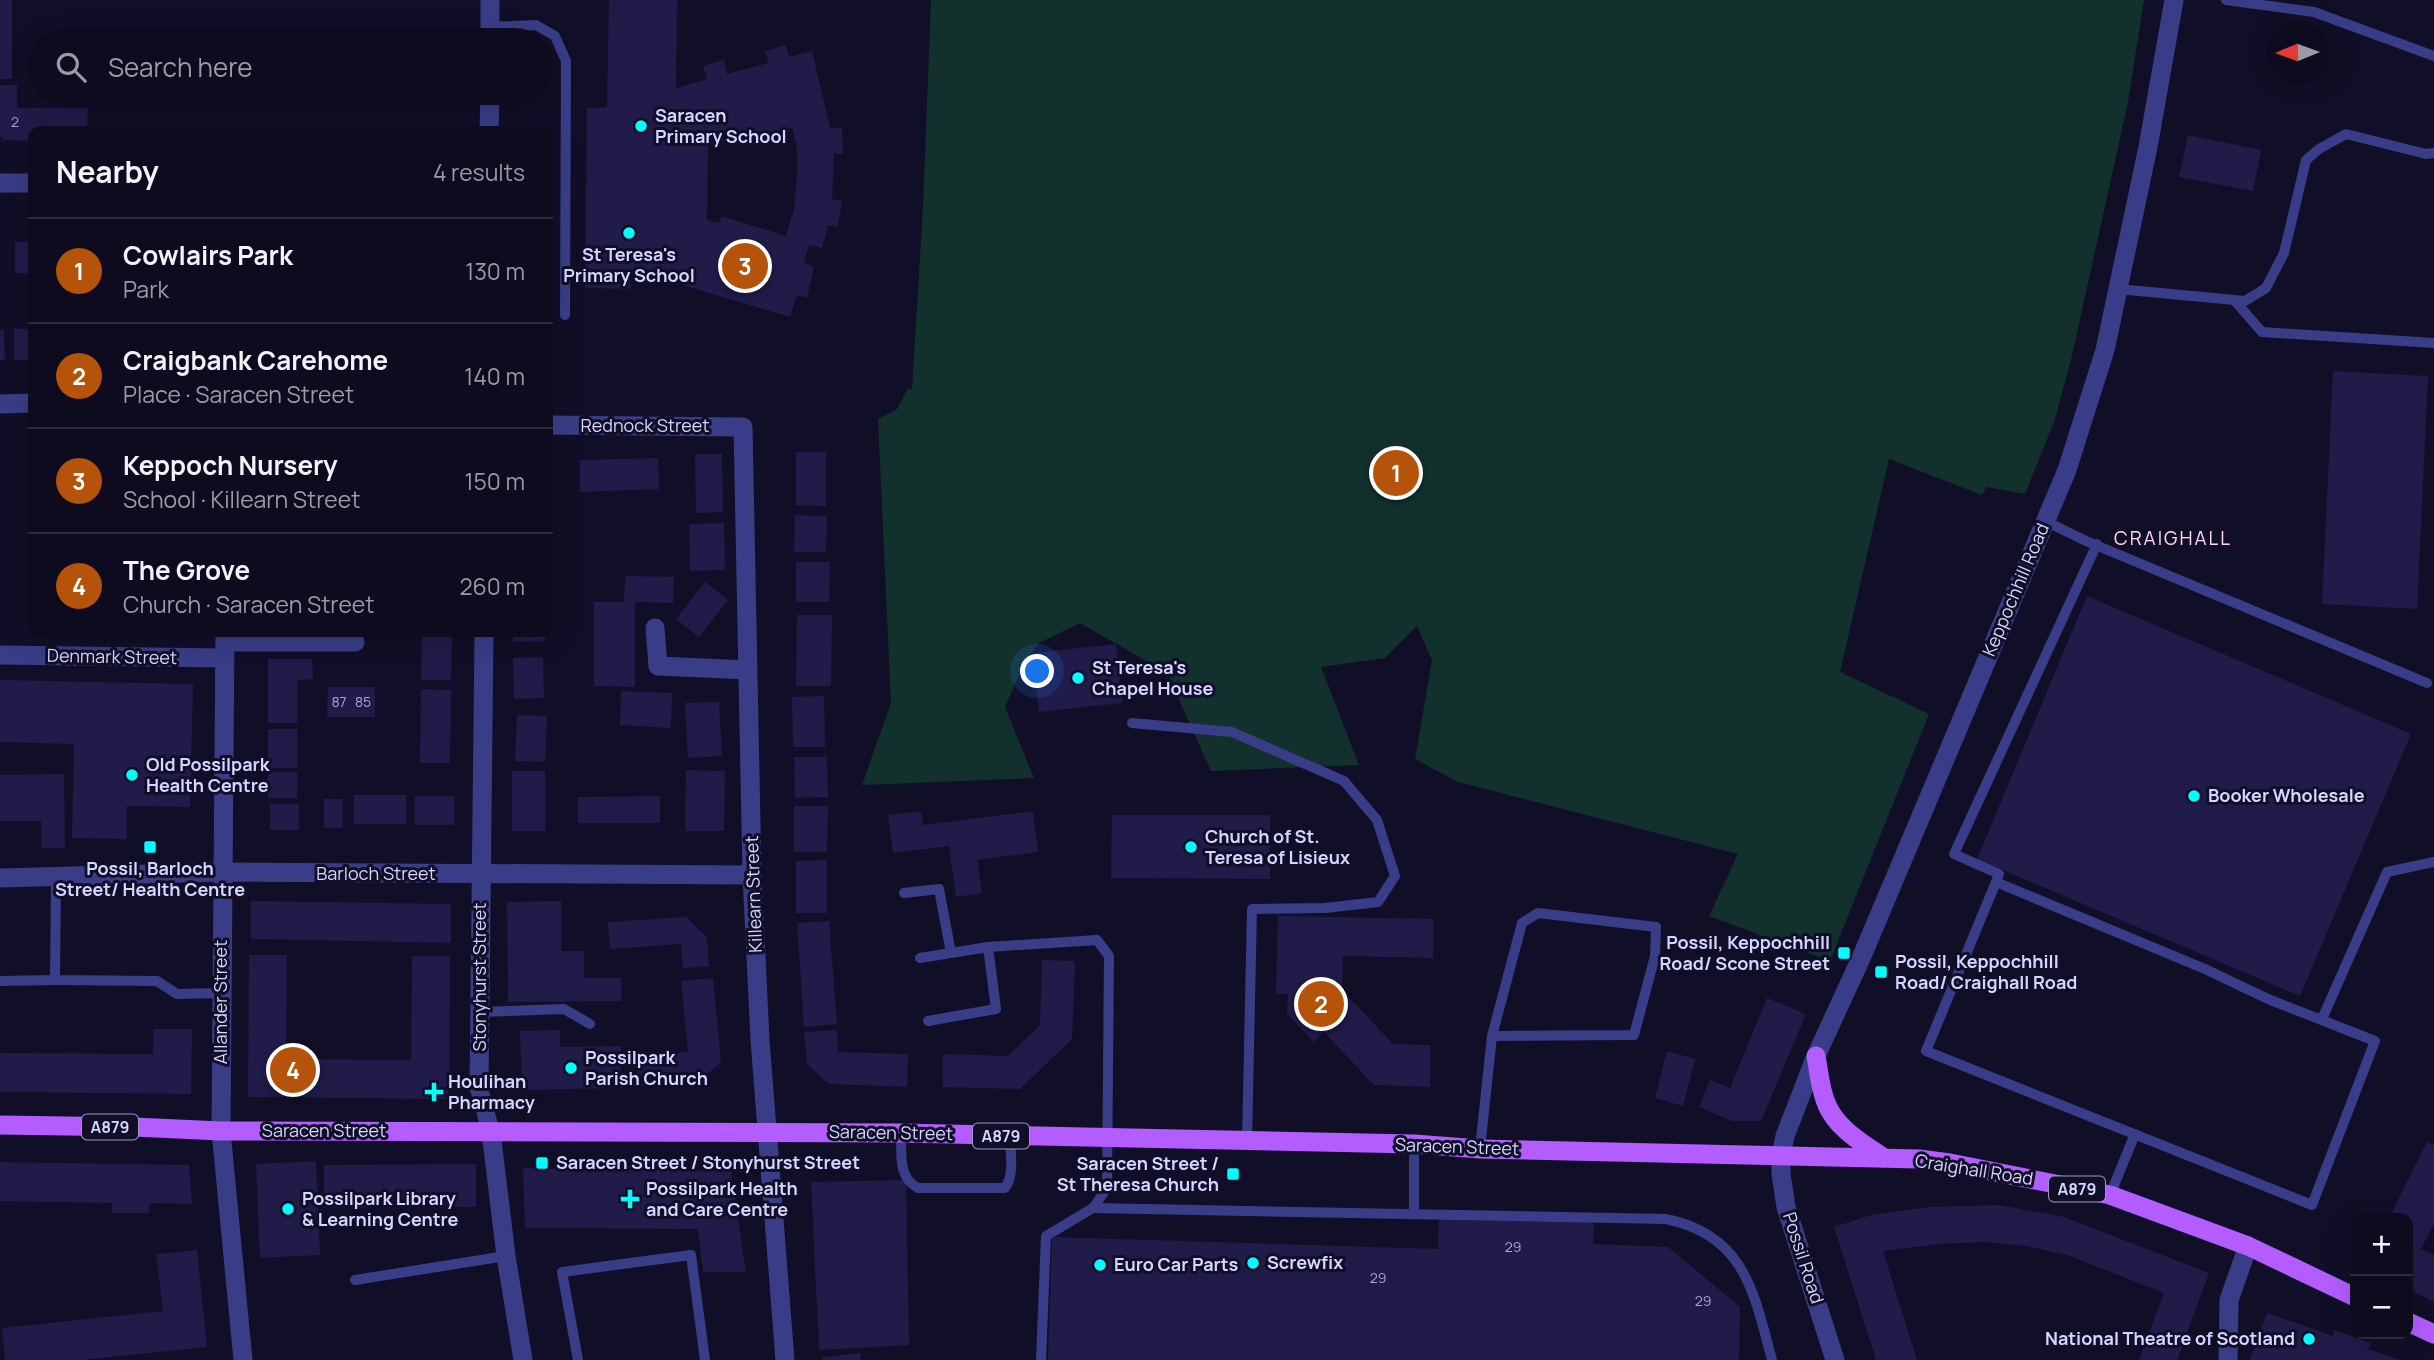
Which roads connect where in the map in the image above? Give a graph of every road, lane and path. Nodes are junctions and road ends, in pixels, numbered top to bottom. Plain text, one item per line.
1 (490, 0) edge
2 (2174, 0) edge
3 (2226, 0) edge
4 (490, 28) edge
5 (521, 28) edge
6 (541, 28) edge
7 (553, 35) edge
8 (2434, 56) edge
9 (489, 105) edge
10 (489, 126) edge
11 (2434, 153) edge
12 (0, 183) edge
13 (28, 183) edge
14 (2118, 289) junction
15 (2240, 300) junction
16 (565, 315) dead end
17 (2434, 343) edge
18 (28, 403) edge
19 (0, 404) edge
20 (553, 425) edge
21 (743, 426) joint
22 (2045, 522) junction
23 (2096, 544) junction
24 (655, 628) dead end
25 (484, 637) edge
26 (355, 642) dead end
27 (225, 644) edge
28 (0, 655) edge
29 (748, 670) junction
30 (2427, 683) dead end
31 (1132, 723) dead end
32 (2434, 862) edge
33 (222, 872) junction
34 (480, 874) junction
35 (752, 874) junction
36 (56, 877) junction
37 (0, 878) edge
38 (1996, 882) junction
39 (904, 893) dead end
40 (988, 947) junction
41 (951, 953) junction
42 (920, 958) dead end
43 (55, 980) junction
44 (0, 981) edge
45 (221, 993) junction
46 (480, 1012) junction
47 (2322, 1018) junction
48 (928, 1021) dead end
49 (590, 1024) dead end
50 (1492, 1036) junction
51 (1816, 1056) junction
52 (479, 1087) joint
53 (0, 1125) edge
54 (220, 1131) junction
55 (491, 1132) junction
56 (767, 1132) junction
57 (901, 1133) junction
58 (2135, 1134) junction
59 (1010, 1136) junction
60 (1106, 1138) junction
61 (1247, 1142) junction
62 (1414, 1144) junction
63 (1480, 1149) junction
64 (1781, 1155) junction
65 (1884, 1158) junction
66 (2110, 1195) junction
67 (1093, 1208) junction
68 (1414, 1212) junction
69 (2248, 1246) junction
70 (506, 1256) junction
71 (355, 1280) dead end
72 (2350, 1295) edge
73 (2413, 1324) edge
74 (2434, 1334) edge
75 (243, 1360) edge
76 (523, 1360) edge
77 (578, 1360) edge
78 (705, 1360) edge
79 (784, 1360) edge
80 (1041, 1360) edge
81 (1772, 1360) edge
82 (1835, 1360) edge
83 (2228, 1360) edge

1 - 4 street
2 - 14 street, Keppochhill Road
3 - 8 lane
5 - 6 lane
7 - 16 lane
9 - 10 street
11 - 15 lane
12 - 13 street
14 - 15 lane
14 - 22 street, Keppochhill Road
15 - 17 lane
18 - 19 street
20 - 21 street, Rednock Street
21 - 29 street, Killearn Street
22 - 23 lane
22 - 51 street, Keppochhill Road
23 - 30 lane
23 - 38 lane
24 - 29 street
25 - 34 street, Stonyhurst Street
26 - 27 street
27 - 28 street, Denmark Street
27 - 33 street, Allander Street
29 - 35 street, Killearn Street
31 - 61 lane
32 - 47 lane
33 - 34 street, Barloch Street
33 - 36 street, Barloch Street
33 - 45 street, Allander Street
34 - 35 street, Barloch Street
34 - 46 street, Stonyhurst Street
35 - 56 street, Killearn Street
36 - 37 street, Barloch Street
36 - 43 lane
38 - 47 lane
38 - 58 lane
39 - 41 lane
40 - 41 lane
40 - 48 lane
40 - 60 lane
41 - 42 lane
43 - 44 lane
43 - 45 lane
45 - 54 street, Allander Street
46 - 49 lane
46 - 52 street, Stonyhurst Street
47 - 58 lane
50 - 50 lane
50 - 63 lane
51 - 64 street, Keppochhill Road
51 - 65 main road
52 - 55 street, Stonyhurst Street
53 - 54 main road, Saracen Street / A879
54 - 55 main road, Saracen Street / A879
54 - 75 street, Allander Street
55 - 56 main road, Saracen Street / A879
55 - 70 street, Stonyhurst Street
56 - 57 main road, Saracen Street / A879
56 - 79 street, Killearn Street
57 - 59 main road, Saracen Street / A879
57 - 59 lane
58 - 66 lane
59 - 60 main road, Saracen Street / A879
60 - 61 main road, Saracen Street / A879
60 - 67 lane
61 - 62 main road, Saracen Street / A879
62 - 63 main road, Saracen Street / A879
62 - 68 lane
63 - 64 main road, Saracen Street / A879
64 - 65 main road, Craighall Road / A879
64 - 82 street, Possil Road
65 - 66 main road, Craighall Road / A879
66 - 69 main road, Craighall Road / A879
67 - 68 lane
67 - 80 lane
68 - 81 lane
69 - 72 main road, Craighall Road / A879
69 - 83 street
70 - 71 lane
70 - 76 street, Stonyhurst Street
73 - 74 main road
77 - 78 lane

